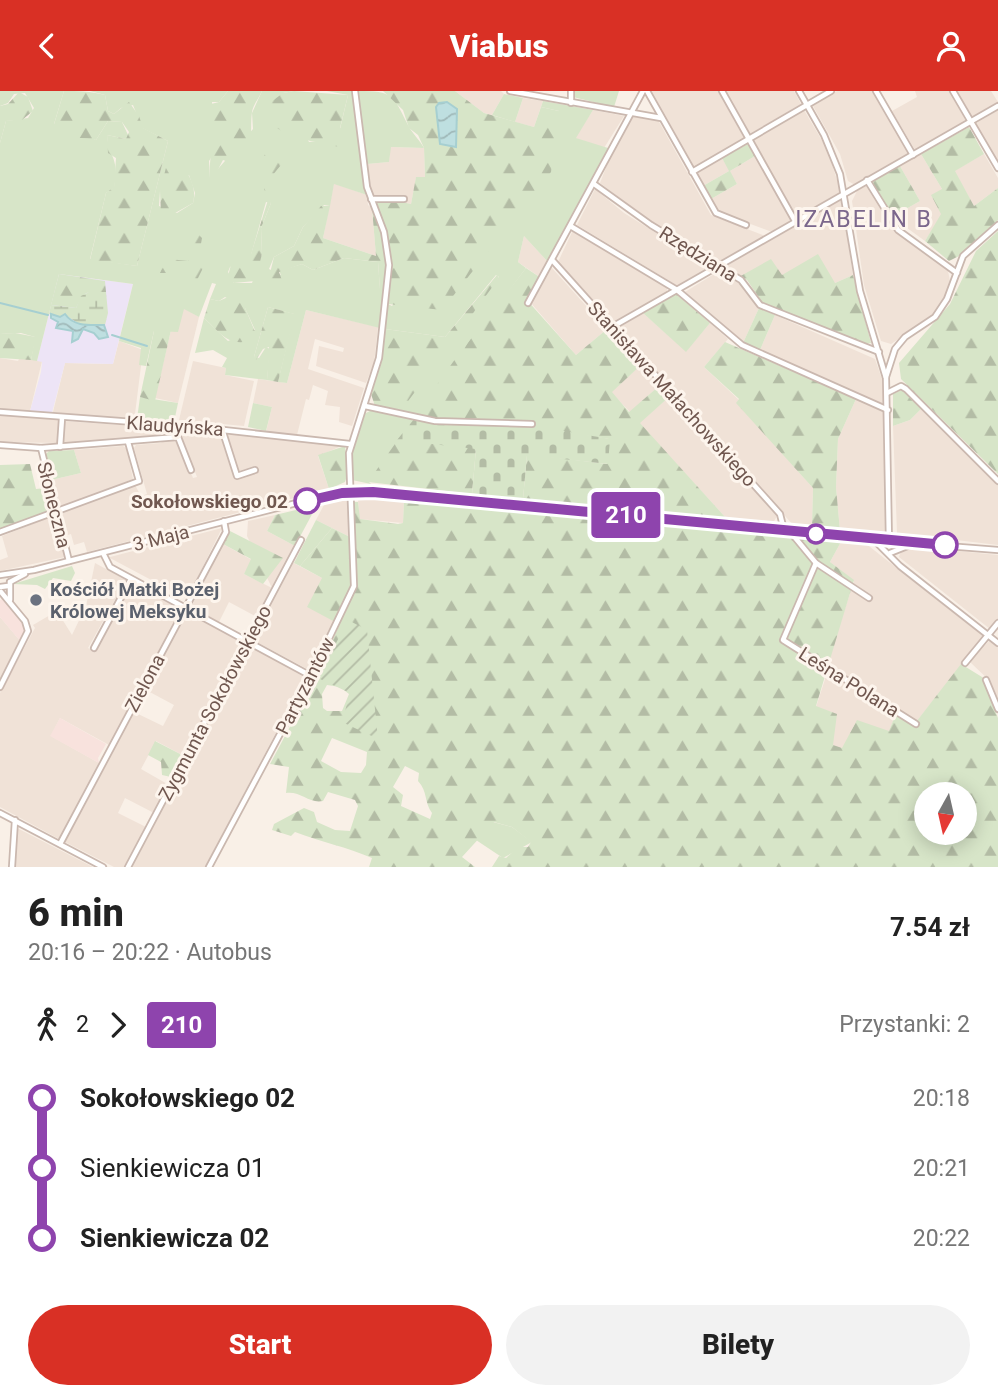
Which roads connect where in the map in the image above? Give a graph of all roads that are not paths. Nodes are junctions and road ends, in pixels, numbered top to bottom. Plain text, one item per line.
1 (355, 91) edge
2 (511, 91) edge
3 (571, 91) edge
4 (645, 91) edge
5 (722, 91) edge
6 (799, 91) edge
7 (831, 91) edge
8 (876, 91) edge
9 (953, 91) edge
10 (571, 103) junction
11 (807, 105) junction
12 (998, 106) edge
13 (629, 114) junction
14 (662, 118) junction
15 (971, 122) junction
16 (749, 138) junction
17 (913, 155) junction
18 (998, 168) edge
19 (692, 172) junction
20 (867, 180) junction
21 (594, 184) junction
22 (845, 193) junction
23 (371, 199) junction
24 (404, 199) dead end
25 (795, 221) junction
26 (746, 225) dead end
27 (998, 225) edge
28 (572, 227) junction
29 (552, 261) junction
30 (717, 265) junction
31 (957, 273) junction
32 (677, 290) junction
33 (528, 303) dead end
34 (612, 327) junction
35 (878, 352) junction
36 (886, 378) junction
37 (887, 393) junction
38 (365, 406) junction
39 (888, 410) junction
40 (0, 412) edge
41 (62, 418) junction
42 (532, 424) dead end
43 (222, 429) junction
44 (128, 442) junction
45 (350, 444) junction
46 (0, 445) edge
47 (60, 447) junction
48 (41, 448) junction
49 (191, 470) dead end
50 (255, 470) dead end
51 (998, 481) edge
52 (349, 492) junction
53 (55, 511) junction
54 (225, 521) junction
55 (784, 530) junction
56 (0, 532) edge
57 (792, 534) dead end
58 (301, 540) dead end
59 (873, 540) junction
60 (892, 542) junction
61 (916, 543) junction
62 (998, 550) edge
63 (892, 551) junction
64 (103, 553) junction
65 (69, 561) junction
66 (816, 563) junction
67 (33, 571) junction
68 (2, 575) edge
69 (131, 579) junction
70 (9, 584) junction
71 (0, 591) edge
72 (869, 598) dead end
73 (10, 601) junction
74 (184, 607) junction
75 (998, 623) edge
76 (988, 635) junction
77 (248, 642) junction
78 (998, 643) edge
79 (94, 648) dead end
80 (965, 663) dead end
81 (311, 676) junction
82 (986, 680) dead end
83 (0, 687) edge
84 (998, 709) edge
85 (916, 724) dead end
86 (0, 813) edge
87 (15, 820) junction
88 (60, 844) junction
89 (12, 867) edge
90 (103, 867) edge
91 (128, 867) edge
92 (209, 867) edge

1 - 23 street
2 - 10 street
3 - 10 street
4 - 13 street
4 - 14 street
5 - 16 street
6 - 11 street
7 - 11 street
8 - 17 street
9 - 15 street
10 - 13 street
11 - 16 street
11 - 22 street
12 - 15 street
13 - 14 street
13 - 21 street
14 - 19 street
15 - 17 street
15 - 18 street
16 - 19 street
16 - 25 street
17 - 20 street
19 - 26 street
20 - 22 street
20 - 31 street
21 - 28 street
21 - 30 street, Rzędziana
22 - 25 street
22 - 35 street
23 - 24 street
23 - 38 street
25 - 30 street
27 - 31 street
28 - 29 street
28 - 32 street
29 - 33 street
29 - 34 street, Stanisława Małachowskiego
30 - 32 street
30 - 35 street, Rzędziana
31 - 36 street
32 - 34 street
32 - 39 street
34 - 55 street, Stanisława Małachowskiego
35 - 36 street
36 - 37 street
37 - 39 street
37 - 51 street
38 - 42 street
38 - 45 street
39 - 60 street
40 - 41 street, Klaudyńska
41 - 43 street, Klaudyńska
41 - 47 street
43 - 45 street, Klaudyńska
43 - 50 street
44 - 47 street
44 - 49 street
44 - 53 street
45 - 52 street, Partyzantów
46 - 48 street
47 - 48 street
48 - 53 street, Słoneczna
52 - 54 street, 3 Maja
52 - 55 street, 3 Maja
52 - 81 street, Partyzantów
53 - 56 street
53 - 65 street, Słoneczna
54 - 64 street, 3 Maja
54 - 74 street, Zielona
55 - 59 street, 3 Maja
57 - 66 street
58 - 77 street, Zygmunta Sokołowskiego
59 - 60 street, 3 Maja
59 - 63 street, 3 Maja
60 - 61 street, 3 Maja
60 - 63 street
60 - 63 street
61 - 62 street, 3 Maja
61 - 63 street, 3 Maja
63 - 76 street
64 - 65 street, 3 Maja
64 - 69 street
65 - 67 street, 3 Maja
66 - 72 street
66 - 85 street, Leśna Polana
67 - 68 street, 3 Maja
67 - 70 street, 3 Maja
68 - 70 street
69 - 74 street
69 - 79 street
70 - 71 street, 3 Maja
70 - 73 street
71 - 73 street
73 - 83 street
74 - 77 street
74 - 88 street, Zielona
75 - 76 street
76 - 78 street
76 - 80 street
77 - 81 street
77 - 91 street, Zygmunta Sokołowskiego
81 - 92 street, Partyzantów
82 - 84 street
86 - 87 street
87 - 88 street
87 - 89 street
88 - 90 street

